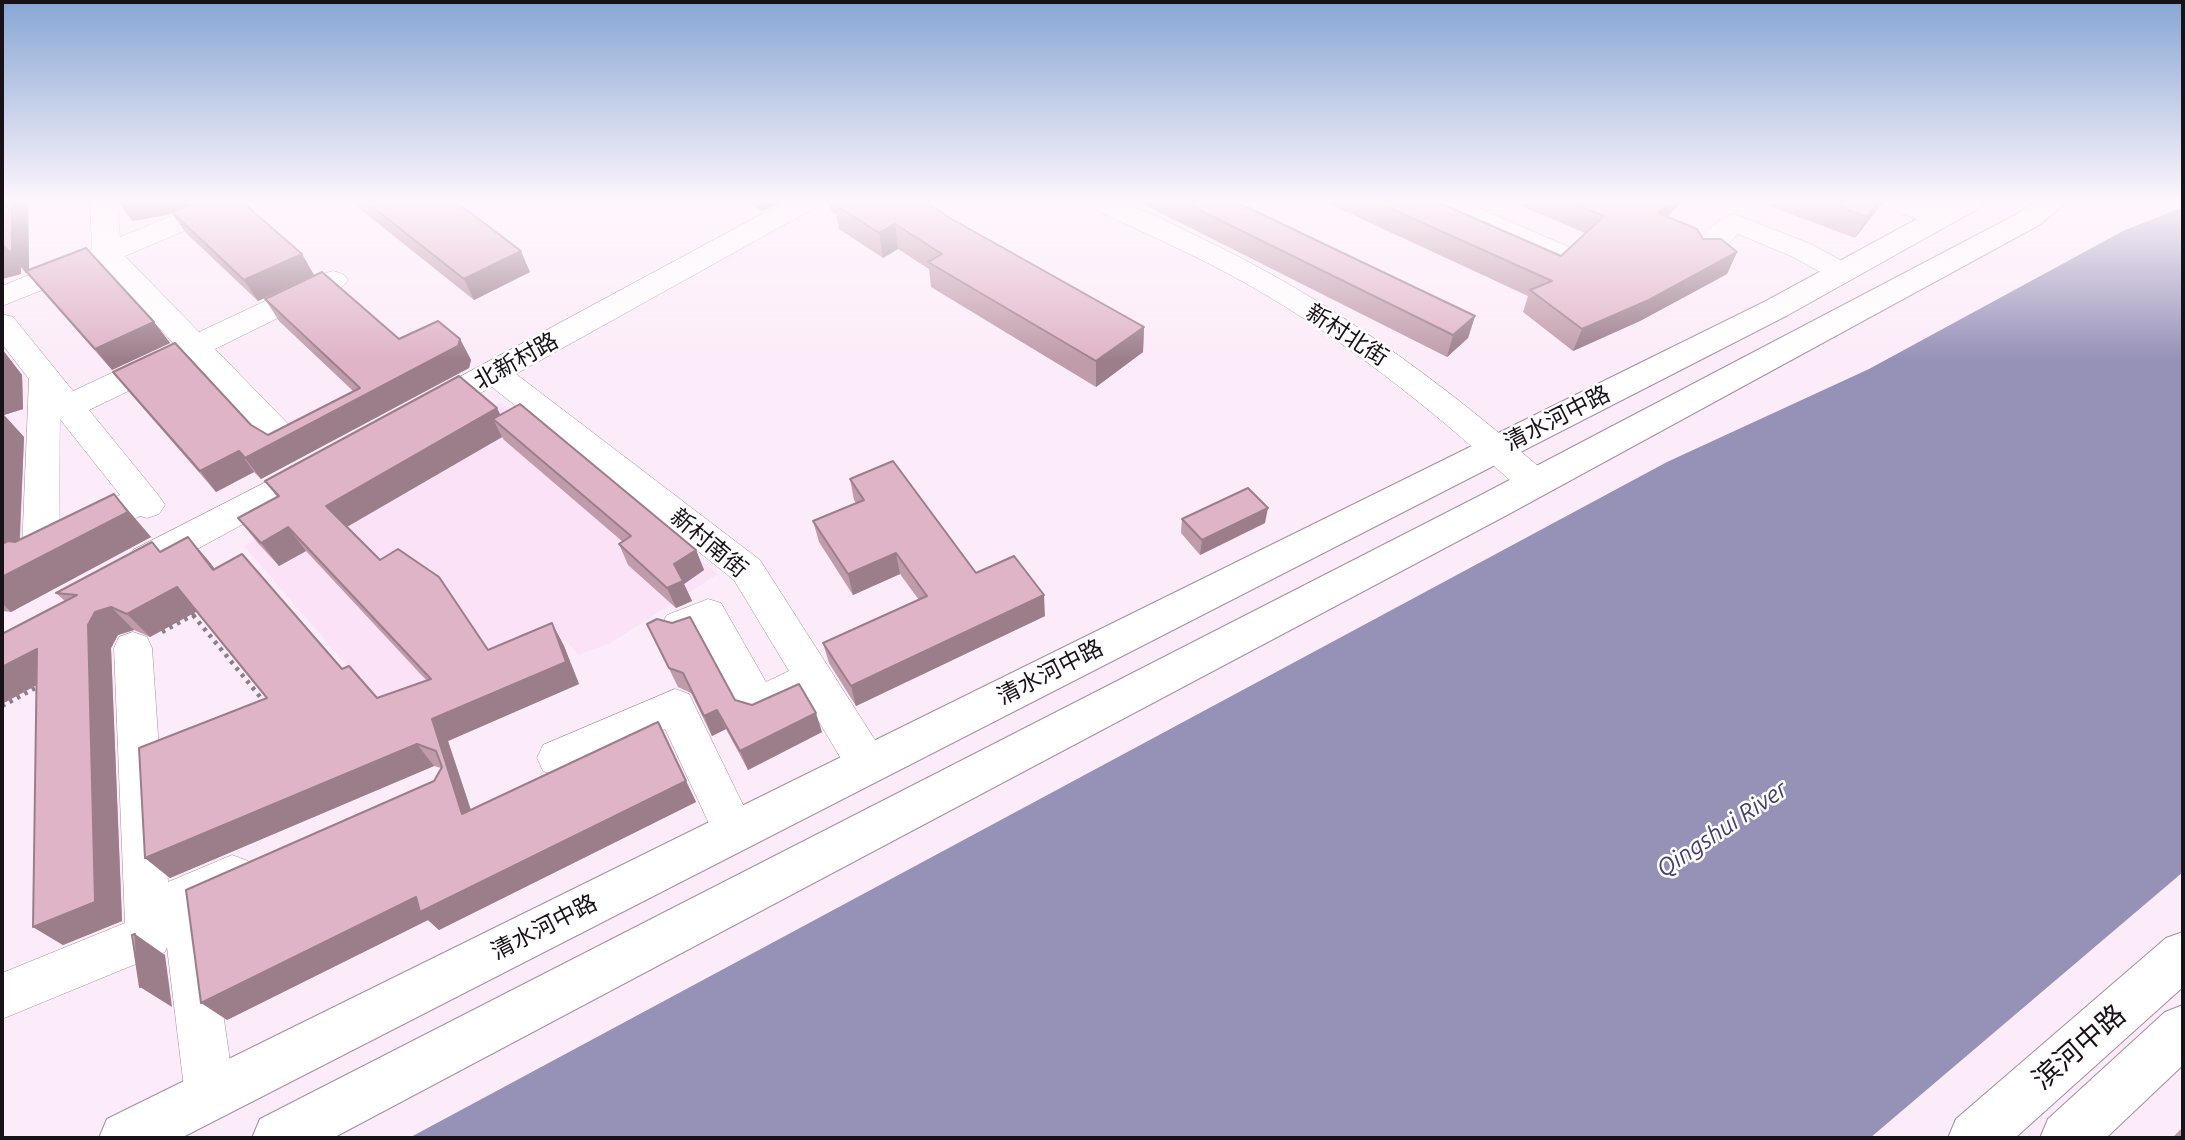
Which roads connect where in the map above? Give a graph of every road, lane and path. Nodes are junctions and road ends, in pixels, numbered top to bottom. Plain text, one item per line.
1 (103, 254) edge
2 (107, 254) edge
3 (709, 254) edge
4 (1209, 254) edge
5 (1809, 254) edge
6 (1873, 254) edge
7 (1965, 254) edge
8 (1841, 272) junction
9 (333, 280) edge
10 (2, 297) edge
11 (2, 324) edge
12 (195, 347) junction
13 (494, 373) junction
14 (41, 416) junction
15 (399, 424) edge
16 (279, 436) edge
17 (1496, 448) junction
18 (340, 456) edge
19 (1535, 483) junction
20 (124, 572) edge
21 (194, 615) edge
22 (680, 626) edge
23 (133, 648) dead end
24 (814, 677) junction
25 (269, 708) edge
26 (558, 758) dead end
27 (867, 764) junction
28 (734, 831) junction
29 (272, 859) edge
30 (2183, 956) edge
31 (2, 996) edge
32 (2183, 1030) edge
33 (210, 1096) junction
34 (126, 1138) edge
35 (279, 1138) edge
36 (1975, 1138) edge
37 (2067, 1138) edge

1 - 10 street
2 - 12 street
3 - 13 street, 北新村路
4 - 17 street, 新村北街
5 - 8 street
6 - 8 main road, 清水河中路
7 - 19 main road, 清水河中路
8 - 17 main road, 清水河中路
9 - 12 street
11 - 14 street
12 - 14 street
12 - 16 street
13 - 15 street, 北新村路
13 - 24 street, 新村南街
14 - 14 street
17 - 19 street, 新村北街
17 - 27 main road, 清水河中路
18 - 20 street
19 - 35 main road, 清水河中路
21 - 25 path
22 - 24 street
23 - 31 street
24 - 27 street, 新村南街
26 - 28 street
27 - 28 main road, 清水河中路
28 - 33 main road, 清水河中路
29 - 33 street
30 - 36 main road, 滨河中路
32 - 37 main road
33 - 34 main road, 清水河中路

